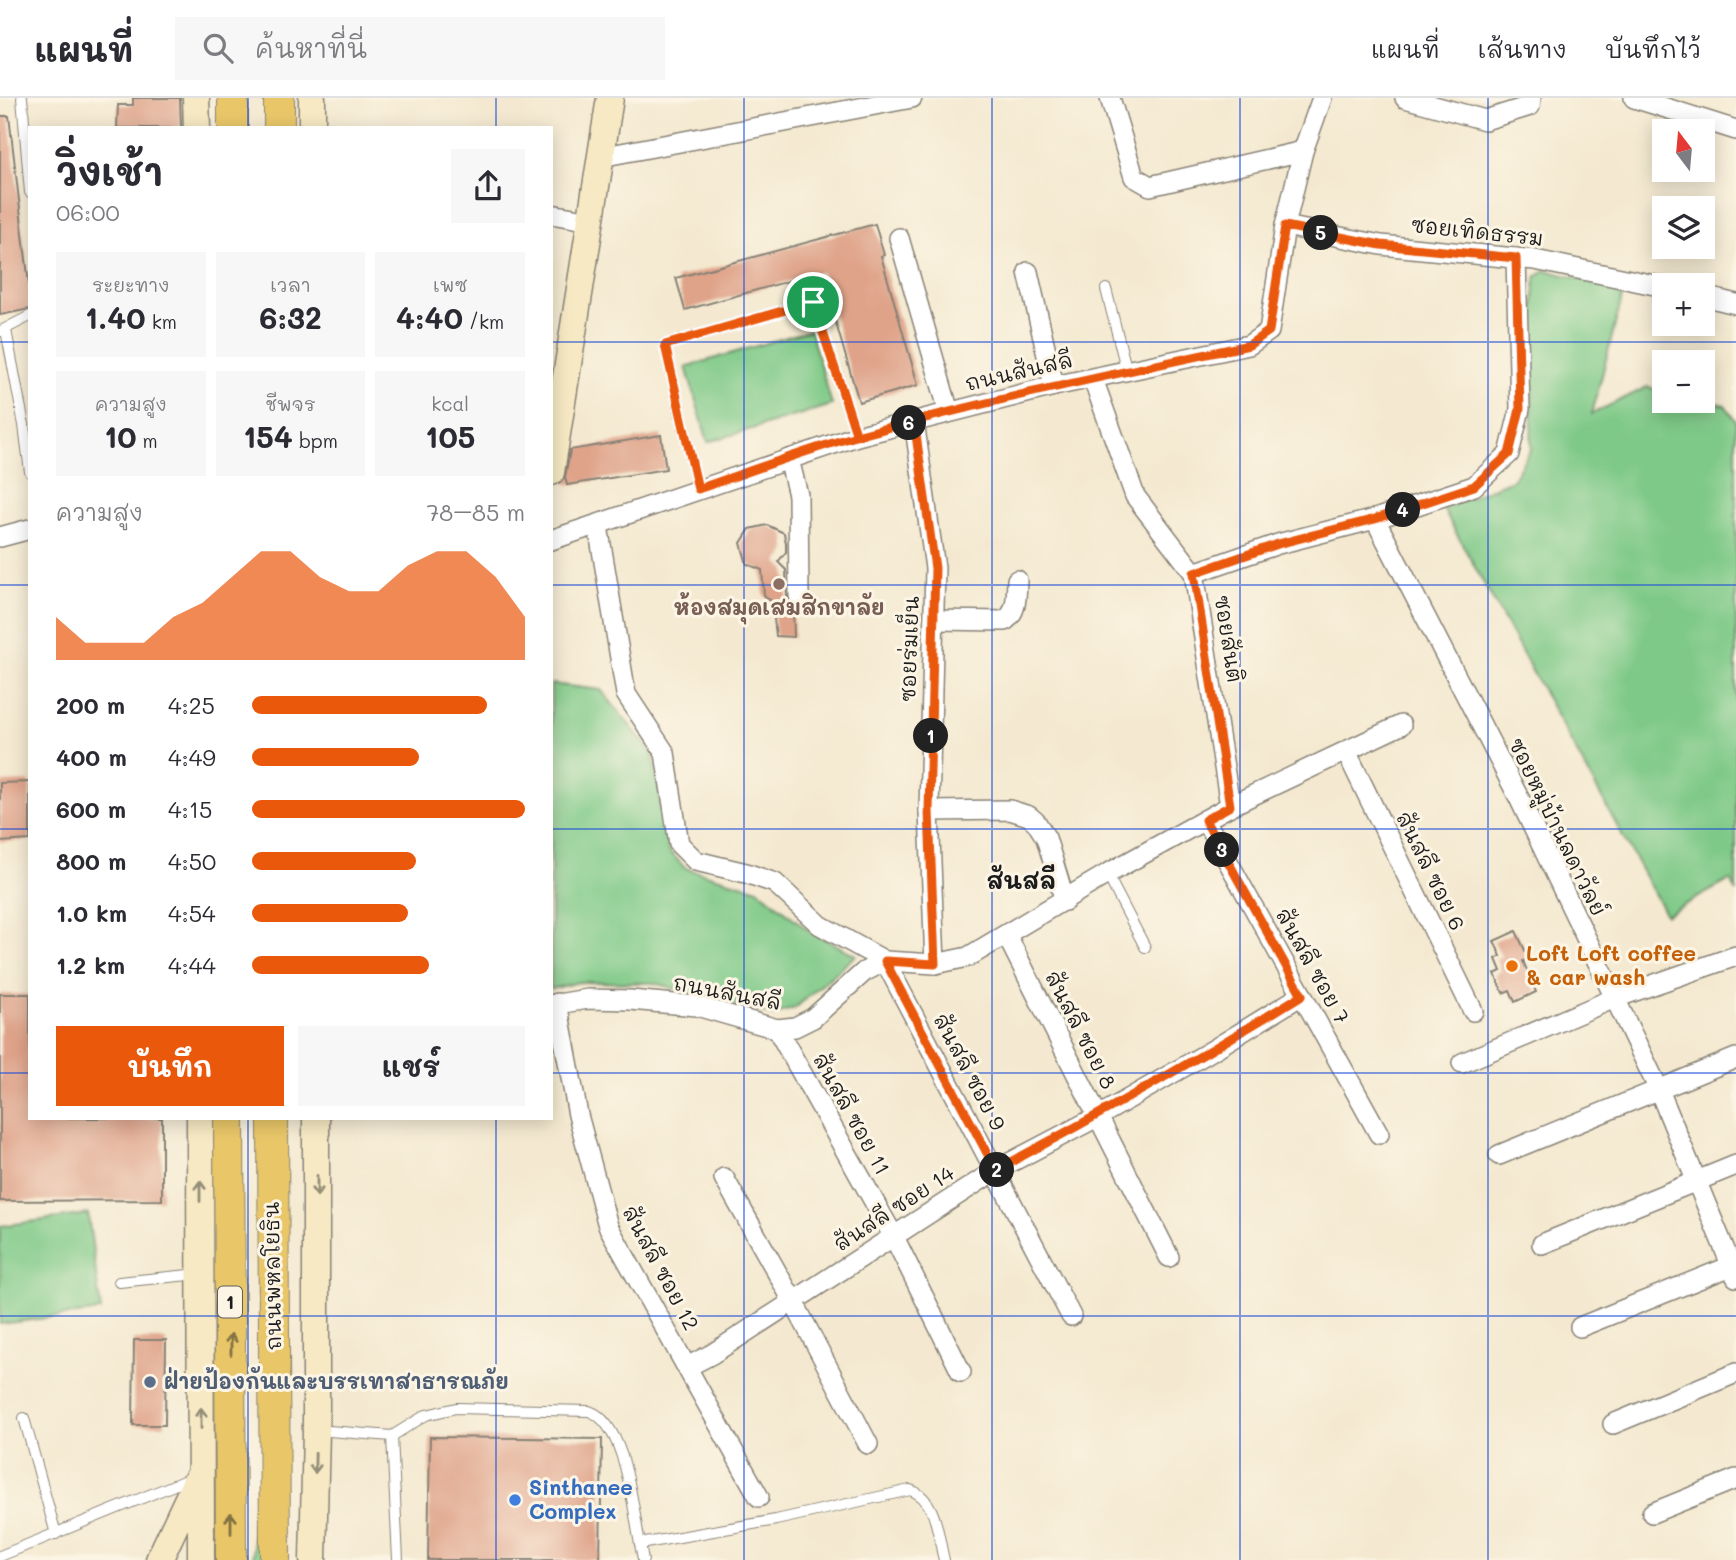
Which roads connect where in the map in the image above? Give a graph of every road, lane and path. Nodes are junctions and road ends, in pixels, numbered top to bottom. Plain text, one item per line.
1 (22, 98) edge
2 (196, 98) edge
3 (233, 98) edge
4 (279, 98) edge
5 (312, 98) edge
6 (610, 98) edge
7 (912, 98) edge
8 (1110, 98) edge
9 (1322, 98) edge
10 (1405, 98) edge
11 (1531, 98) edge
12 (1634, 98) edge
13 (197, 126) edge
14 (233, 126) edge
15 (279, 126) edge
16 (312, 126) edge
17 (1736, 130) edge
18 (1303, 151) junction
19 (600, 157) junction
20 (28, 163) edge
21 (553, 214) edge
22 (591, 221) junction
23 (1285, 226) junction
24 (900, 238) dead end
25 (1516, 258) junction
26 (1028, 271) dead end
27 (1652, 284) edge
28 (1106, 289) dead end
29 (1715, 299) edge
30 (1736, 304) edge
31 (28, 317) edge
32 (3, 330) edge
33 (1127, 372) junction
34 (1093, 379) junction
35 (1054, 386) junction
36 (557, 401) edge
37 (949, 412) junction
38 (914, 421) junction
39 (857, 436) junction
40 (553, 448) edge
41 (28, 456) edge
42 (789, 459) junction
43 (698, 489) junction
44 (1375, 519) junction
45 (598, 526) junction
46 (28, 530) edge
47 (0, 537) edge
48 (553, 539) edge
49 (1194, 573) junction
50 (1017, 580) dead end
51 (799, 596) dead end
52 (934, 620) junction
53 (1401, 725) dead end
54 (1346, 751) junction
55 (1230, 806) junction
56 (929, 811) junction
57 (1205, 820) junction
58 (1107, 874) junction
59 (1065, 901) junction
60 (1007, 936) junction
61 (1144, 947) dead end
62 (1736, 956) edge
63 (885, 961) junction
64 (935, 964) junction
65 (1302, 995) junction
66 (1615, 998) junction
67 (554, 1004) edge
68 (1473, 1011) dead end
69 (777, 1029) junction
70 (1736, 1058) edge
71 (1462, 1063) dead end
72 (1659, 1090) junction
73 (1099, 1116) junction
74 (200, 1120) edge
75 (229, 1120) edge
76 (274, 1120) edge
77 (316, 1120) edge
78 (335, 1120) edge
79 (1379, 1134) dead end
80 (317, 1150) junction
81 (1499, 1154) dead end
82 (1736, 1165) edge
83 (996, 1170) junction
84 (724, 1178) dead end
85 (1696, 1180) junction
86 (894, 1237) junction
87 (1542, 1244) dead end
88 (1169, 1257) dead end
89 (1735, 1269) edge
90 (201, 1274) junction
91 (119, 1282) dead end
92 (793, 1301) junction
93 (1071, 1316) dead end
94 (1580, 1328) dead end
95 (687, 1367) junction
96 (961, 1372) dead end
97 (1736, 1373) edge
98 (24, 1418) dead end
99 (1613, 1424) dead end
100 (316, 1430) junction
101 (392, 1436) junction
102 (868, 1444) dead end
103 (199, 1473) junction
104 (1736, 1479) edge
105 (275, 1485) junction
106 (231, 1486) junction
107 (760, 1497) dead end
108 (1652, 1513) dead end
109 (56, 1534) junction
110 (639, 1544) junction
111 (0, 1556) edge
112 (159, 1560) edge
113 (201, 1560) edge
114 (231, 1560) edge
115 (275, 1560) edge
116 (313, 1560) edge
117 (398, 1560) edge
118 (643, 1560) edge
119 (944, 1560) edge

1 - 20 lane
2 - 13 main road
3 - 14 main road
4 - 15 main road
5 - 16 main road
6 - 19 main road
7 - 19 street
8 - 18 street
9 - 18 street, ถนนสันสลี
10 - 11 street
12 - 17 street
18 - 23 street, ถนนสันสลี
19 - 22 main road
21 - 22 street
22 - 36 main road
23 - 25 street, ซอยเทิดธรรม
23 - 33 street, ถนนสันสลี
24 - 37 street
25 - 27 street, ซอยเทิดธรรม
25 - 44 street
26 - 35 street
28 - 33 lane
29 - 30 street
31 - 32 lane
32 - 41 lane
33 - 34 street, ถนนสันสลี
34 - 35 street, ถนนสันสลี
34 - 49 street, ซอยสันติ
35 - 37 street, ถนนสันสลี
36 - 40 main road
37 - 38 street, ถนนสันสลี
38 - 39 street, ถนนสันสลี
38 - 52 street, ซอยร่มเย็น
39 - 42 street, ถนนสันสลี
39 - 43 lane
42 - 43 street, ถนนสันสลี
42 - 51 street
43 - 45 street, ถนนสันสลี
44 - 49 street
44 - 66 street, ซอยหมู่บ้านลดาวัลย์
45 - 48 street, ถนนสันสลี
45 - 63 street
46 - 47 street
49 - 55 street, ซอยสันติ
50 - 52 street
52 - 56 street, ซอยร่มเย็น
53 - 54 street
54 - 55 street
54 - 68 street, สันสลี ซอย 6
55 - 57 street
56 - 59 street
56 - 64 street, ซอยร่มเย็น
57 - 58 street
57 - 65 street, สันสลี ซอย 7
58 - 59 street
58 - 61 lane
59 - 60 street
60 - 64 street
60 - 73 street, สันสลี ซอย 8
62 - 66 street
63 - 64 street
63 - 69 street, ถนนสันสลี
63 - 83 street, สันสลี ซอย 9
65 - 73 street, สันสลี ซอย 14
65 - 79 street, สันสลี ซอย 7
66 - 71 street
66 - 72 street, ซอยหมู่บ้านลดาวัลย์
67 - 69 street, ถนนสันสลี
67 - 95 street, สันสลี ซอย 12
69 - 86 street, สันสลี ซอย 11
70 - 72 street
72 - 81 street
72 - 85 street, ซอยหมู่บ้านลดาวัลย์
73 - 83 street, สันสลี ซอย 14
73 - 88 street, สันสลี ซอย 8
90 -> 74 main road, 1
106 -> 75 main road, ถนนพหลโยธิน / 1
76 - 105 main road, ถนนพหลโยธิน / 1
77 - 80 main road
78 - 80 main road
80 -> 100 main road
82 - 85 street
83 - 86 street, สันสลี ซอย 14
83 - 93 street, สันสลี ซอย 9
84 - 92 street
85 - 87 street
85 - 89 street, ซอยหมู่บ้านลดาวัลย์
86 - 92 street, สันสลี ซอย 14
86 - 96 street, สันสลี ซอย 11
89 - 94 street
90 - 91 lane
103 -> 90 main road, 1
92 - 95 street, สันสลี ซอย 14
92 - 102 street
95 - 107 street, สันสลี ซอย 12
97 - 99 street
98 - 109 lane
100 - 101 lane
100 -> 116 main road
101 - 110 lane
101 - 117 lane
103 - 109 lane
103 - 112 main road
103 - 113 main road, 1
104 - 108 street
105 - 106 main road
105 - 115 main road, ถนนพหลโยธิน / 1
114 -> 106 main road, ถนนพหลโยธิน / 1
109 - 111 lane
110 - 118 lane
110 - 119 lane

